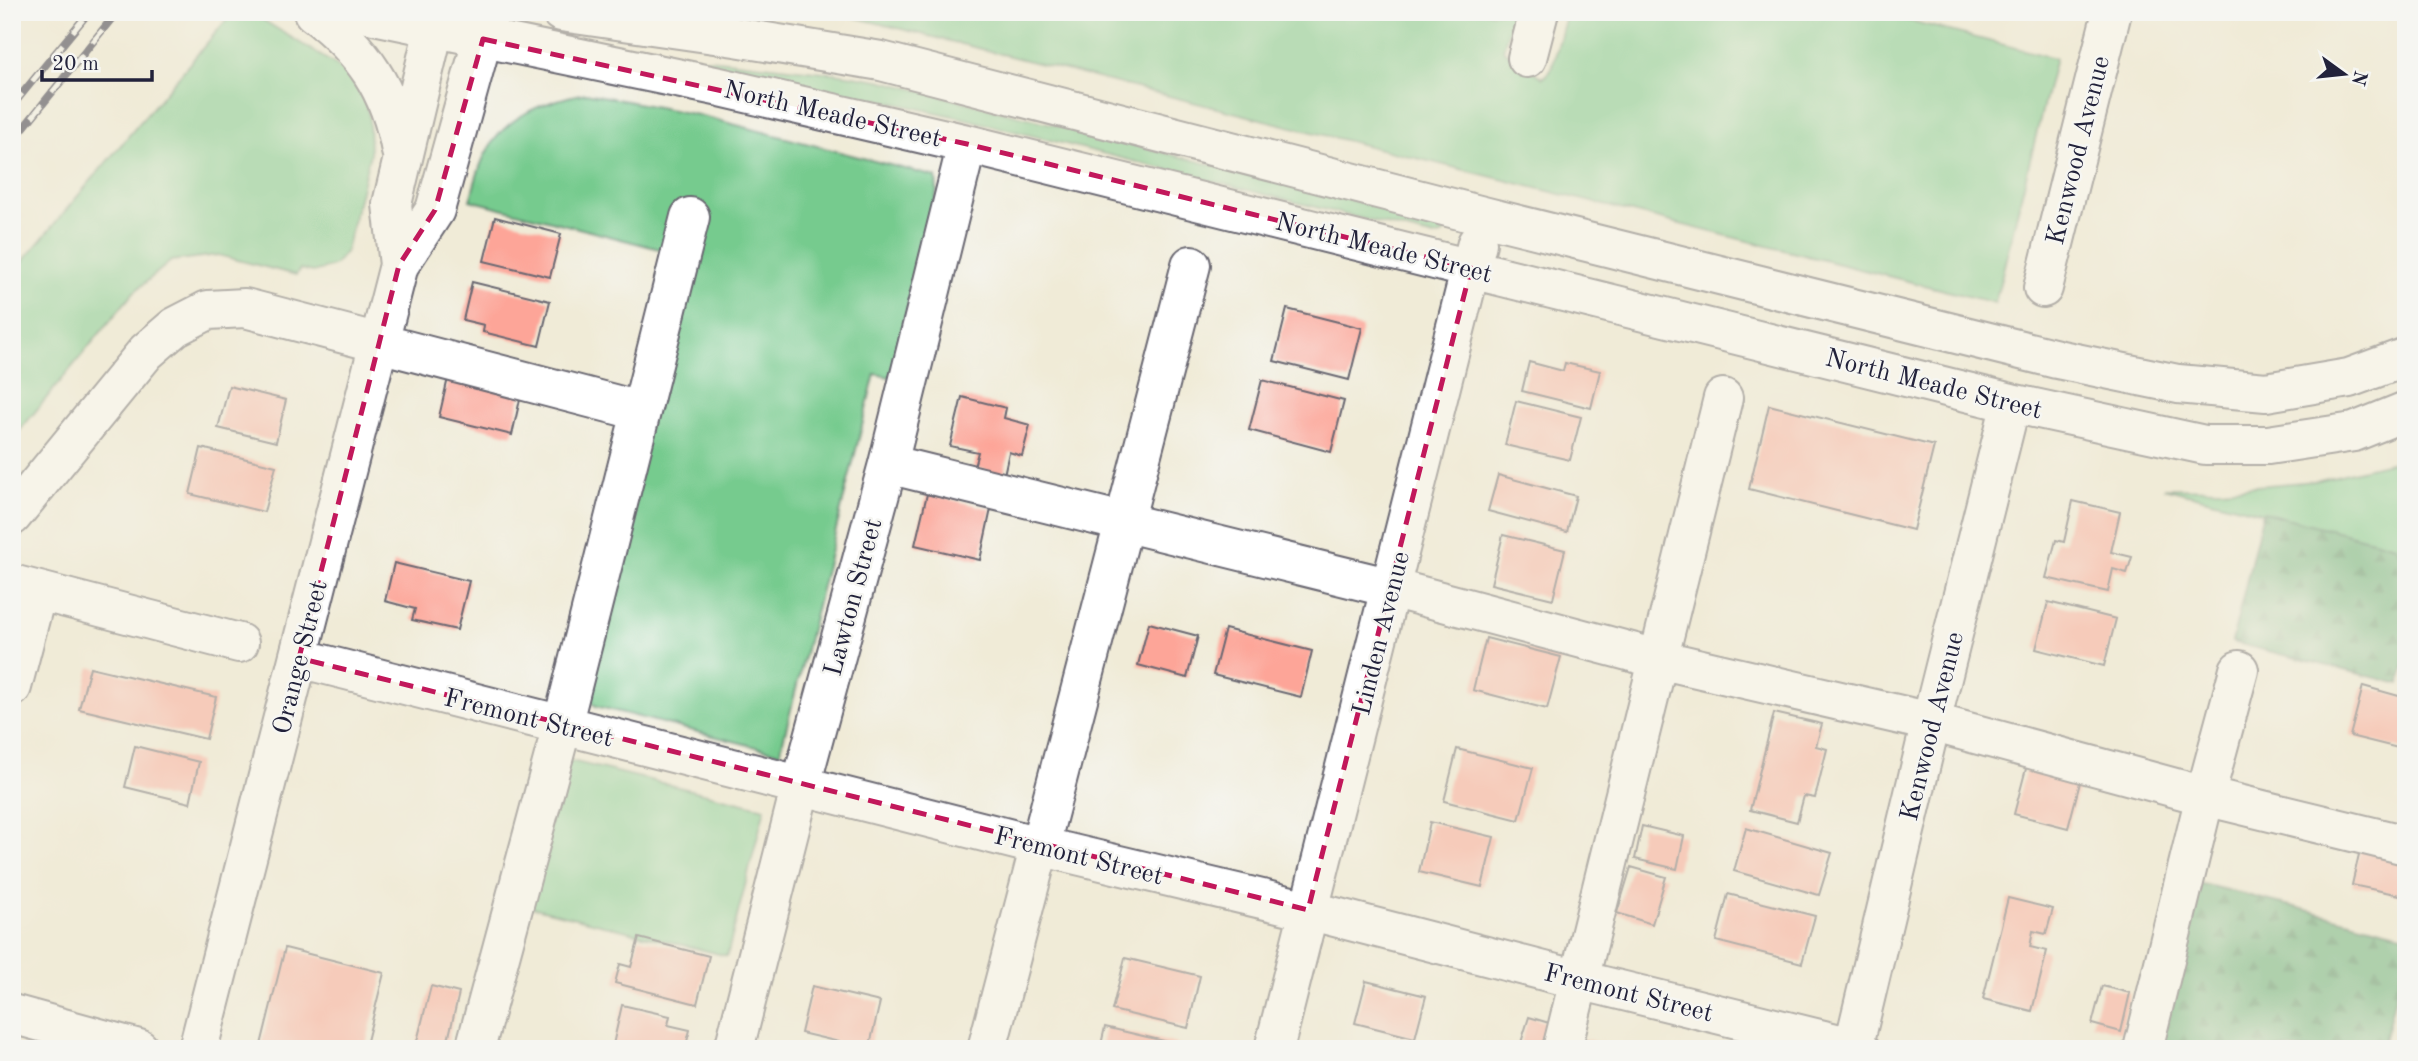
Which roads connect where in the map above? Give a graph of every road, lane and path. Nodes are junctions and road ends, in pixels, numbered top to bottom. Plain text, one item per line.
1 (313, 12) edge
2 (359, 12) edge
3 (561, 12) edge
4 (674, 12) edge
5 (1539, 12) edge
6 (2112, 12) edge
7 (436, 20) edge
8 (487, 26) edge
9 (735, 37) junction
10 (1527, 58) dead end
11 (967, 144) junction
12 (402, 160) junction
13 (1483, 216) junction
14 (690, 217) dead end
15 (399, 265) junction
16 (1191, 265) dead end
17 (1471, 268) junction
18 (2043, 288) dead end
19 (378, 344) junction
20 (2406, 357) edge
21 (1723, 398) dead end
22 (2011, 403) junction
23 (640, 411) junction
24 (2406, 411) edge
25 (888, 464) junction
26 (12, 516) edge
27 (1125, 523) junction
28 (24, 588) edge
29 (1391, 588) junction
30 (239, 643) dead end
31 (299, 658) junction
32 (1658, 659) junction
33 (2239, 670) dead end
34 (12, 687) edge
35 (1931, 722) junction
36 (562, 726) junction
37 (801, 785) junction
38 (2205, 796) junction
39 (2406, 845) edge
40 (1039, 846) junction
41 (1308, 910) junction
42 (1579, 980) junction
43 (12, 1014) edge
44 (1856, 1048) edge
45 (139, 1049) edge
46 (198, 1049) edge
47 (475, 1049) edge
48 (734, 1049) edge
49 (987, 1049) edge
50 (1274, 1049) edge
51 (1562, 1049) edge
52 (2143, 1049) edge

1 - 12 street, Orange Street
2 - 7 street, North Meade Street
3 - 9 street, North Meade Street
4 - 9 street
5 - 10 street
6 - 18 street, Kenwood Avenue
7 - 8 street, North Meade Street
7 - 12 street, Orange Street
8 - 11 street, North Meade Street
8 - 15 street, Orange Street
9 - 13 street, North Meade Street
11 - 17 street, North Meade Street
11 - 25 street, Lawton Street
12 - 15 street, Orange Street
13 - 17 street, Linden Avenue
13 - 20 street, North Meade Street
14 - 23 street
15 - 19 street, Orange Street
16 - 27 street
17 - 22 street, North Meade Street
17 - 29 street, Linden Avenue
19 - 23 street
19 - 26 street
19 - 31 street, Orange Street
21 - 32 street
22 - 24 street, North Meade Street
22 - 35 street, Kenwood Avenue
23 - 36 street
25 - 27 street
25 - 37 street, Lawton Street
27 - 29 street
27 - 40 street
28 - 30 street
28 - 34 street
29 - 32 street
29 - 41 street, Linden Avenue
31 - 36 street, Fremont Street
31 - 46 street, Orange Street
32 - 35 street
32 - 42 street
33 - 38 street
35 - 38 street
35 - 44 street, Kenwood Avenue
36 - 37 street, Fremont Street
36 - 47 street
37 - 40 street, Fremont Street
37 - 48 street, Lawton Street
38 - 39 street
38 - 52 street
40 - 41 street, Fremont Street
40 - 49 street
41 - 42 street, Fremont Street
41 - 50 street, Linden Avenue
42 - 44 street, Fremont Street
42 - 51 street
43 - 45 street

